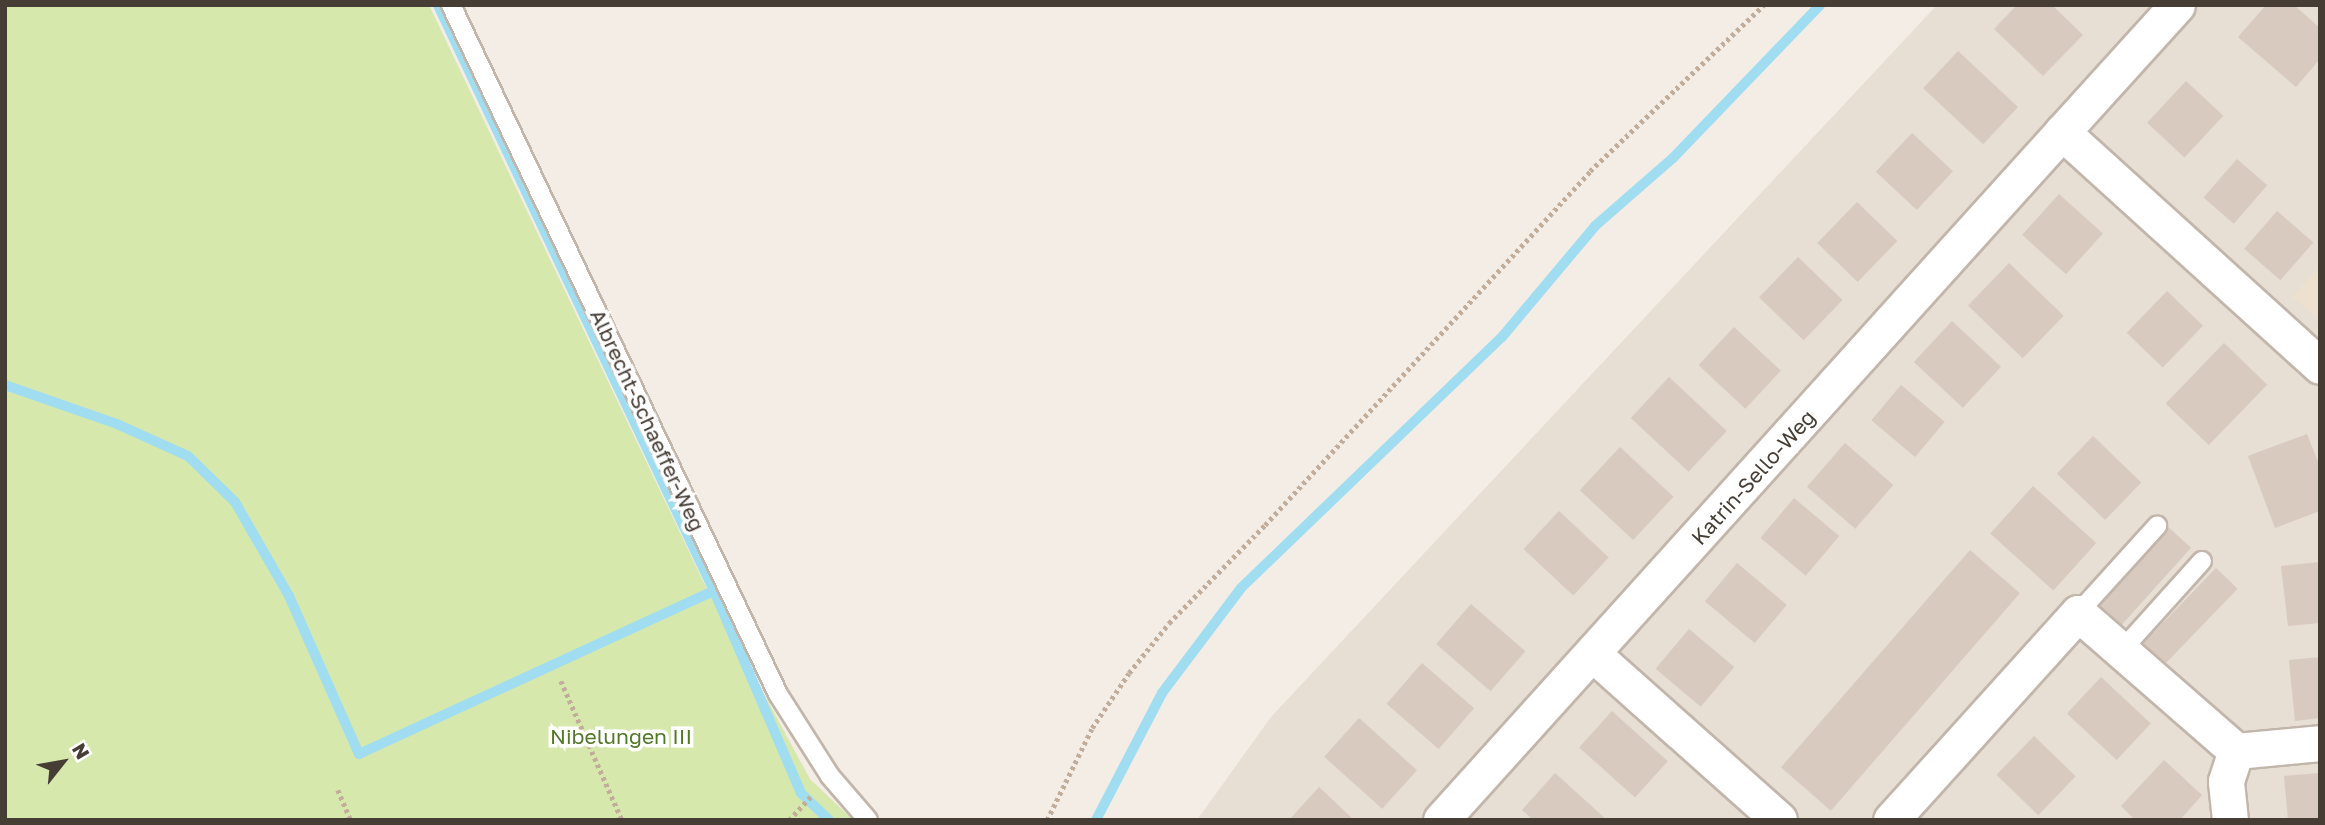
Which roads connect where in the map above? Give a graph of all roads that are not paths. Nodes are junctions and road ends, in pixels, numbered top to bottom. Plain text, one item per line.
1 (451, 5) edge
2 (2177, 5) edge
3 (2062, 132) junction
4 (2320, 366) edge
5 (2157, 526) dead end
6 (2202, 561) dead end
7 (2078, 613) junction
8 (2120, 651) junction
9 (1593, 654) junction
10 (2320, 743) edge
11 (2236, 751) junction
12 (868, 820) edge
13 (1441, 820) edge
14 (1779, 820) edge
15 (1891, 820) edge
16 (2230, 820) edge

1 - 12 lane, Albrecht-Schaeffer-Weg
2 - 3 street, Katrin-Sello-Weg
3 - 4 street
3 - 9 street, Katrin-Sello-Weg
5 - 7 lane
6 - 8 lane
7 - 8 street
7 - 15 street
8 - 11 street
9 - 13 street, Katrin-Sello-Weg
9 - 14 street
10 - 11 street
11 - 16 street

